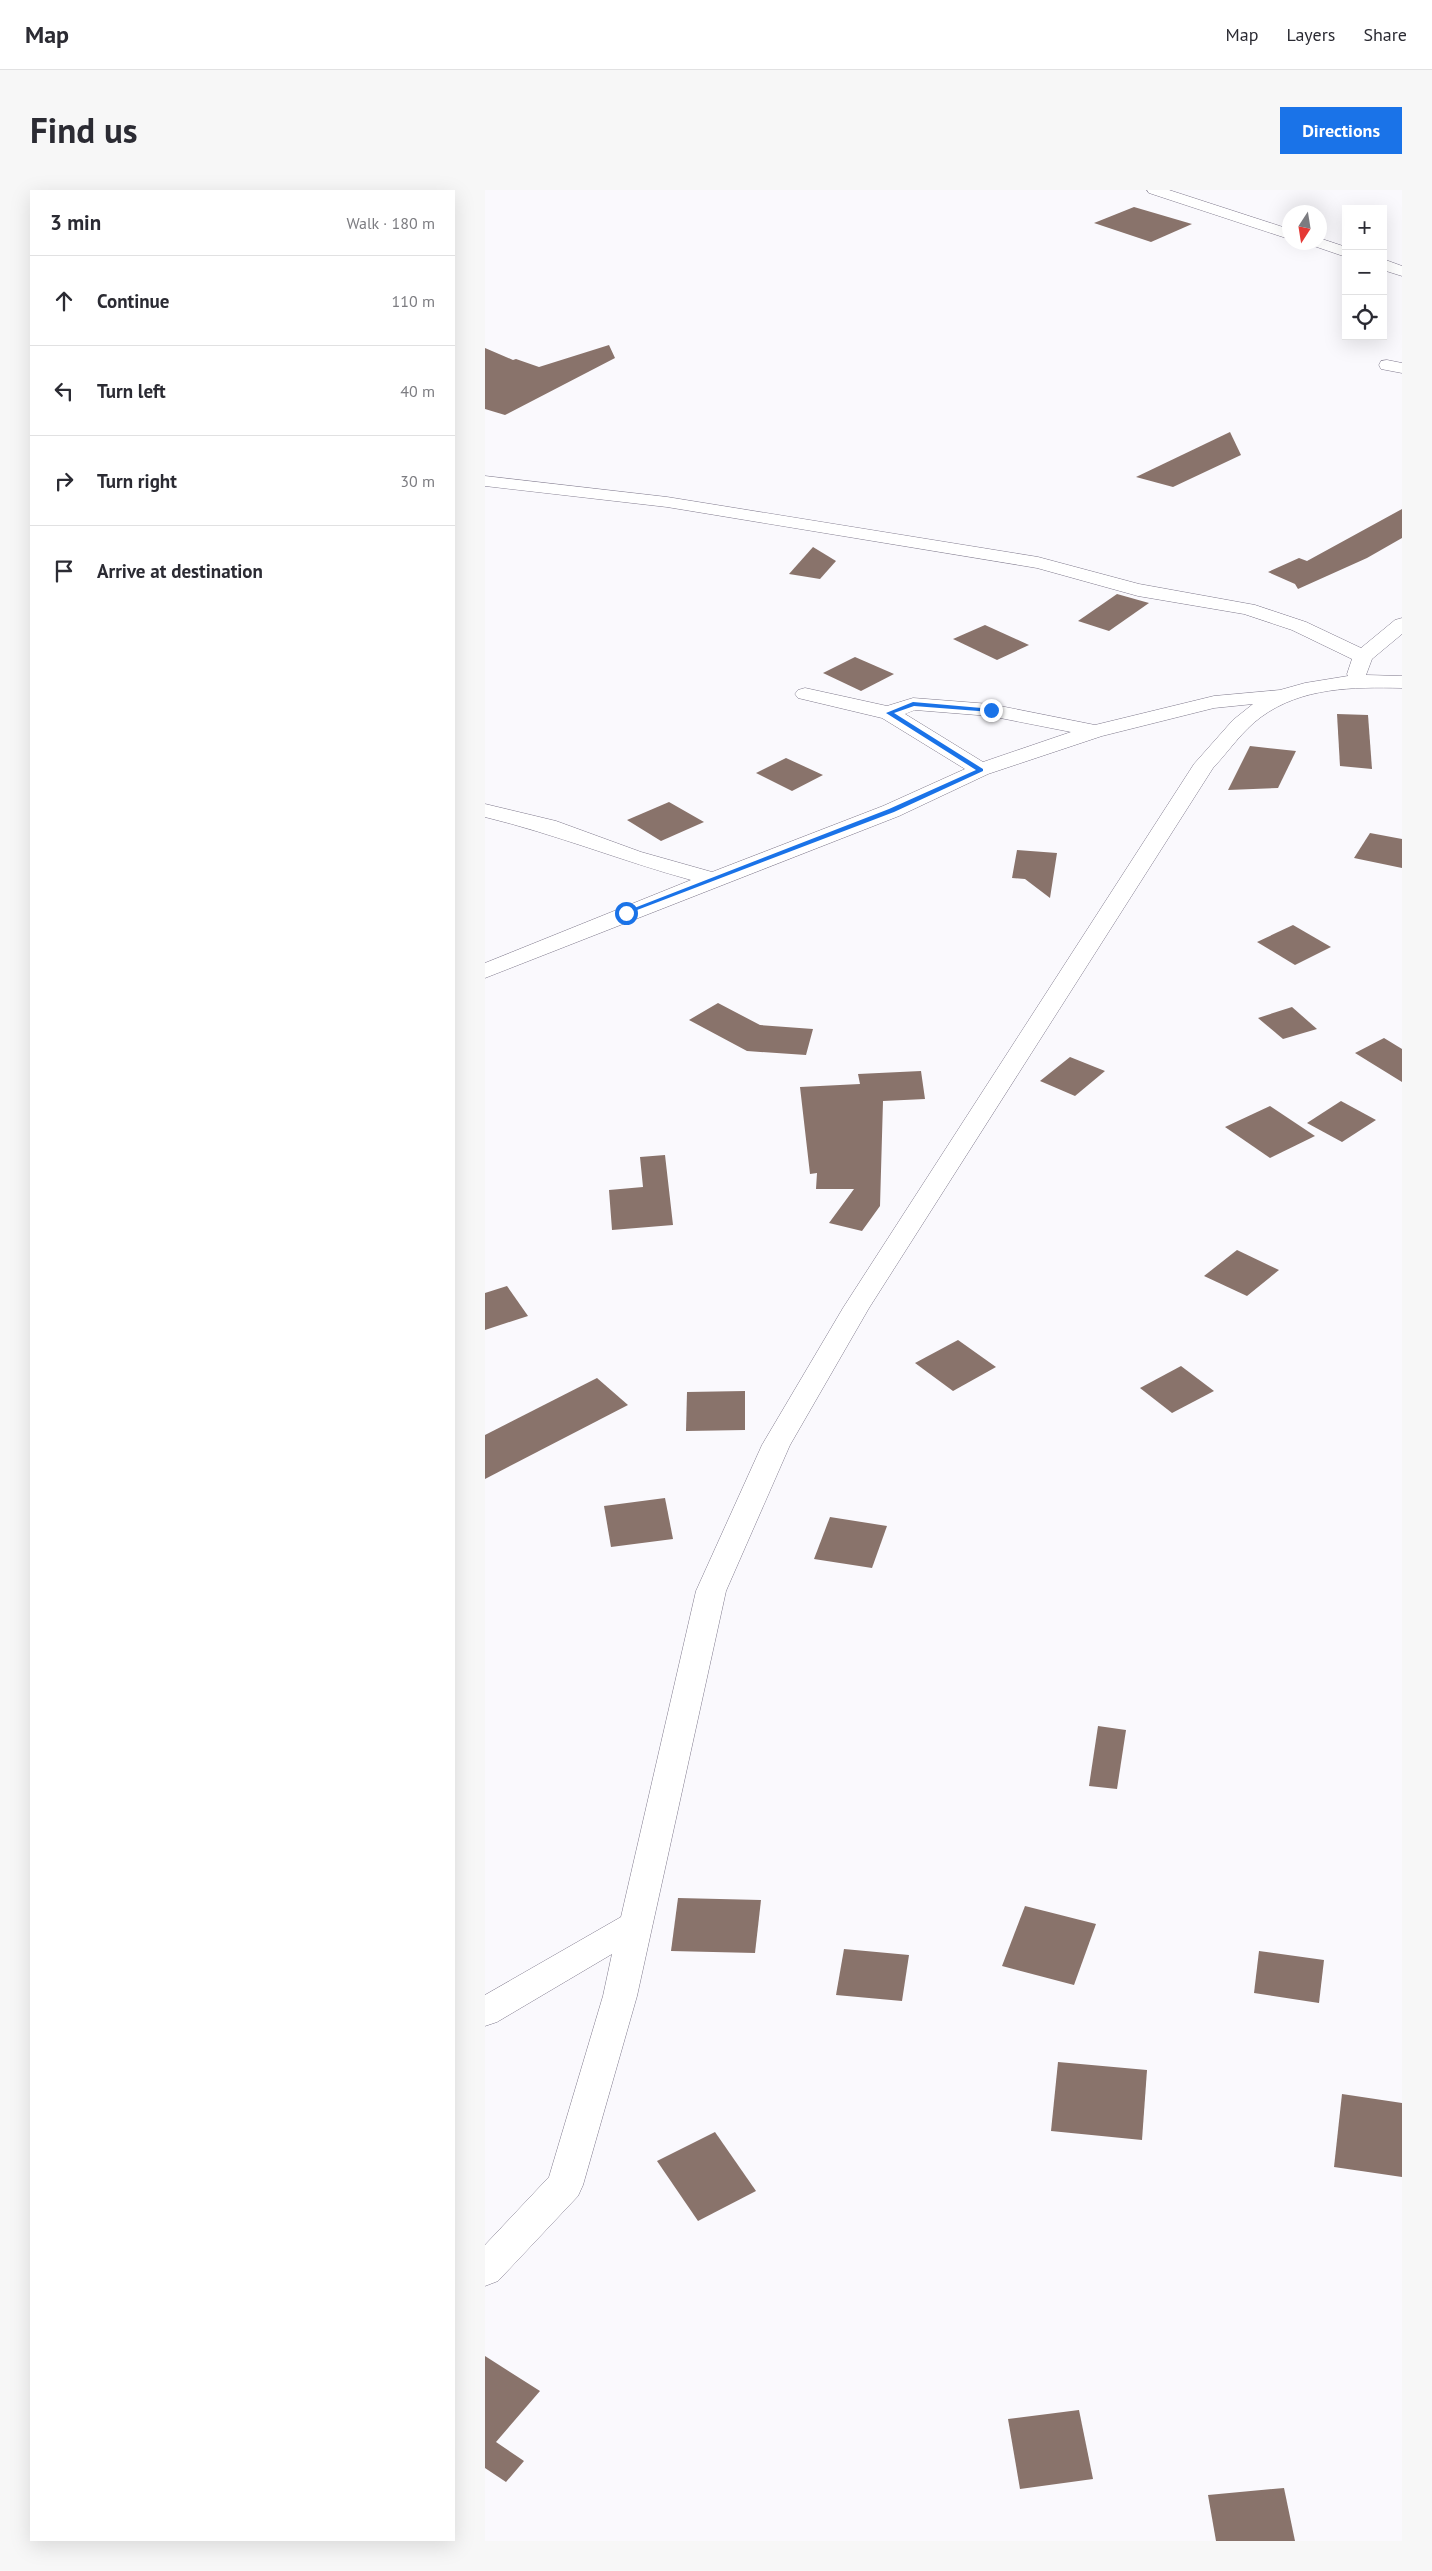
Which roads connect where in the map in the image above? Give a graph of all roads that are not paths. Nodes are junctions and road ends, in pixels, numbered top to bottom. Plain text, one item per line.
1 (1154, 190) edge
2 (1282, 232) edge
3 (1327, 246) edge
4 (1342, 251) edge
5 (1387, 265) edge
6 (1402, 271) edge
7 (485, 480) edge
8 (1402, 624) edge
9 (1359, 669) junction
10 (1402, 682) edge
11 (1290, 693) junction
12 (805, 694) dead end
13 (889, 713) junction
14 (1095, 731) junction
15 (981, 770) junction
16 (485, 810) edge
17 (713, 879) junction
18 (485, 971) edge
19 (635, 1925) junction
20 (485, 2012) edge
21 (485, 2270) edge

1 - 2 street
3 - 4 street
5 - 6 street
7 - 9 street
8 - 9 street
9 - 10 street
9 - 11 street
11 - 14 street
11 - 19 street
12 - 13 street
13 - 14 street
13 - 15 street
14 - 15 street
15 - 17 street
16 - 17 street
17 - 18 street
19 - 20 street
19 - 21 street

